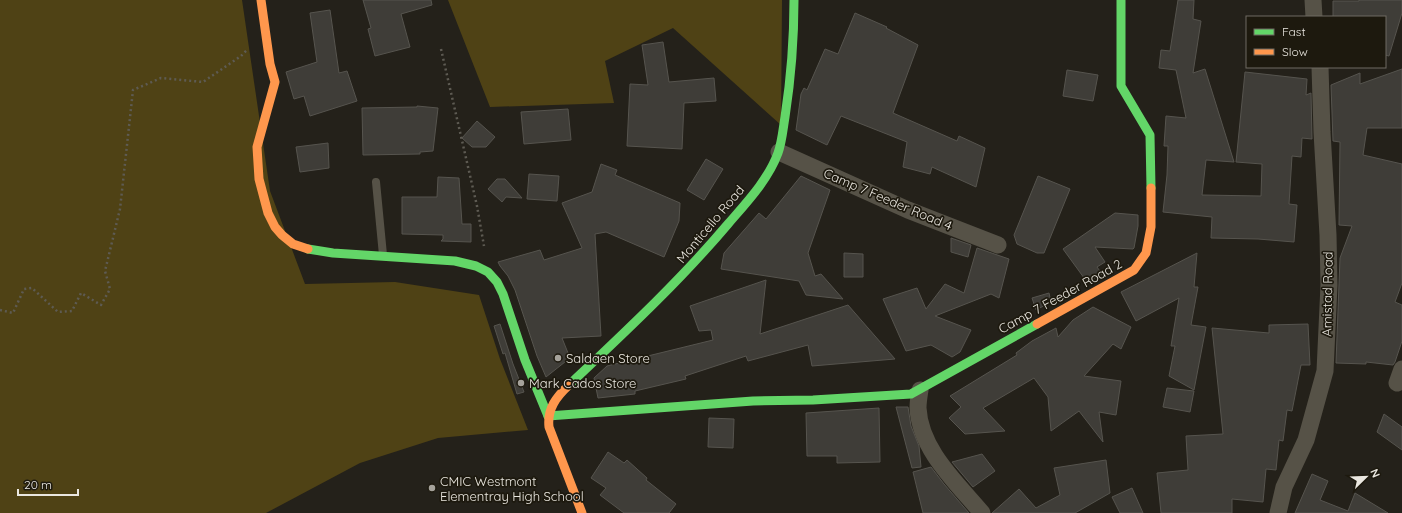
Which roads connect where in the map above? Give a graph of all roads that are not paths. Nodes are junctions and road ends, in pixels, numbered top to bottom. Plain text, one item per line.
1 (261, 0) edge
2 (794, 0) edge
3 (1121, 0) edge
4 (1313, 0) edge
5 (1314, 16) edge
6 (1320, 68) edge
7 (779, 152) junction
8 (376, 182) dead end
9 (998, 245) dead end
10 (383, 256) junction
11 (920, 390) junction
12 (548, 416) junction
13 (582, 513) edge
14 (982, 513) edge
15 (1278, 513) edge

1 - 10 street
2 - 7 street, Monticello Road
3 - 11 street, Camp 7 Feeder Road 2
4 - 5 street
6 - 15 street, Amistad Road
7 - 9 street, Camp 7 Feeder Road 4
7 - 12 street, Monticello Road
8 - 10 lane
10 - 12 street
11 - 12 street, Camp 7 Feeder Road 2
11 - 14 street
12 - 13 street

